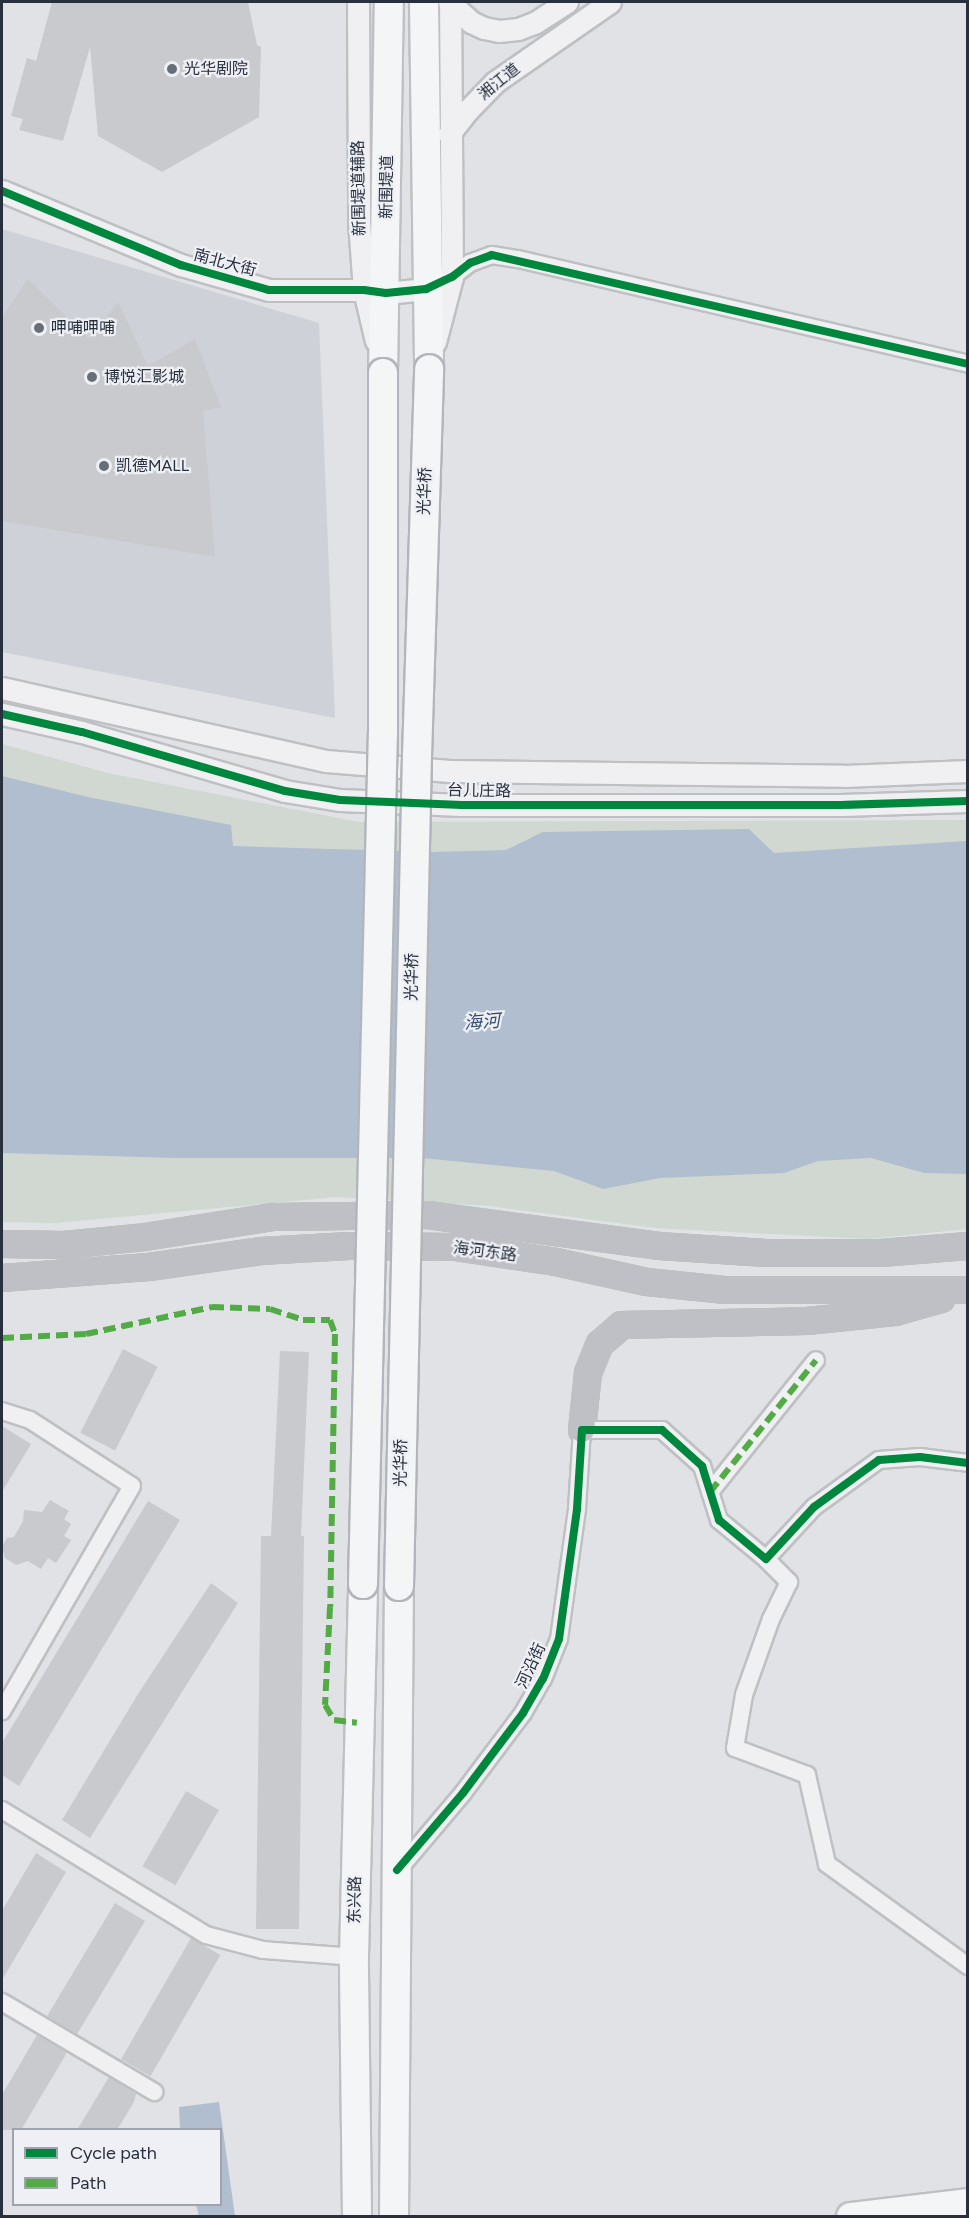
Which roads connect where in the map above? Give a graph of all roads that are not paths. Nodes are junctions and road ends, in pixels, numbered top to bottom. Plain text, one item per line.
1 (358, 2) edge
2 (389, 2) edge
3 (443, 2) edge
4 (567, 2) edge
5 (609, 2) edge
6 (452, 130) junction
7 (2, 191) edge
8 (427, 193) junction
9 (452, 277) junction
10 (426, 289) junction
11 (375, 292) junction
12 (968, 364) edge
13 (429, 369) junction
14 (383, 373) joint
15 (2, 688) edge
16 (2, 714) edge
17 (968, 771) edge
18 (968, 801) edge
19 (2, 1244) edge
20 (968, 1246) edge
21 (2, 1278) edge
22 (968, 1291) edge
23 (816, 1360) dead end
24 (2, 1411) edge
25 (582, 1430) junction
26 (968, 1463) edge
27 (710, 1492) junction
28 (766, 1559) junction
29 (363, 1584) joint
30 (2, 1711) edge
31 (2, 1810) edge
32 (397, 1870) junction
33 (354, 1957) junction
34 (968, 1966) edge
35 (2, 2002) edge
36 (154, 2092) dead end
37 (968, 2202) edge
38 (357, 2217) edge
39 (394, 2217) edge
40 (850, 2217) edge

1 - 11 street, 新围堤道辅路
2 - 11 highway, 新围堤道
3 - 4 street
3 - 6 street
3 - 8 highway
5 - 6 street, 湘江道
6 - 8 street, 湘江道
6 - 9 street
7 - 11 street, 南北大街
8 - 10 highway
9 - 10 street, 南北大街
9 - 12 street
9 - 13 street
10 - 11 street, 南北大街
10 - 13 highway
11 - 14 highway, 新围堤道
13 - 32 highway, 光华桥, bridge
14 - 29 highway, 光华桥, bridge
15 - 17 street, 台儿庄路
16 - 18 street, 台儿庄路
19 - 20 main road, 海河东路
21 - 22 main road, 海河东路
22 - 25 main road
23 - 27 street
24 - 30 street
25 - 27 street
25 - 32 street, 河沿街
26 - 28 street
27 - 28 street
28 - 34 street
29 - 33 highway, 东兴路
31 - 33 street
32 - 39 highway
33 - 38 highway, 东兴路
35 - 36 street
37 - 40 main road

